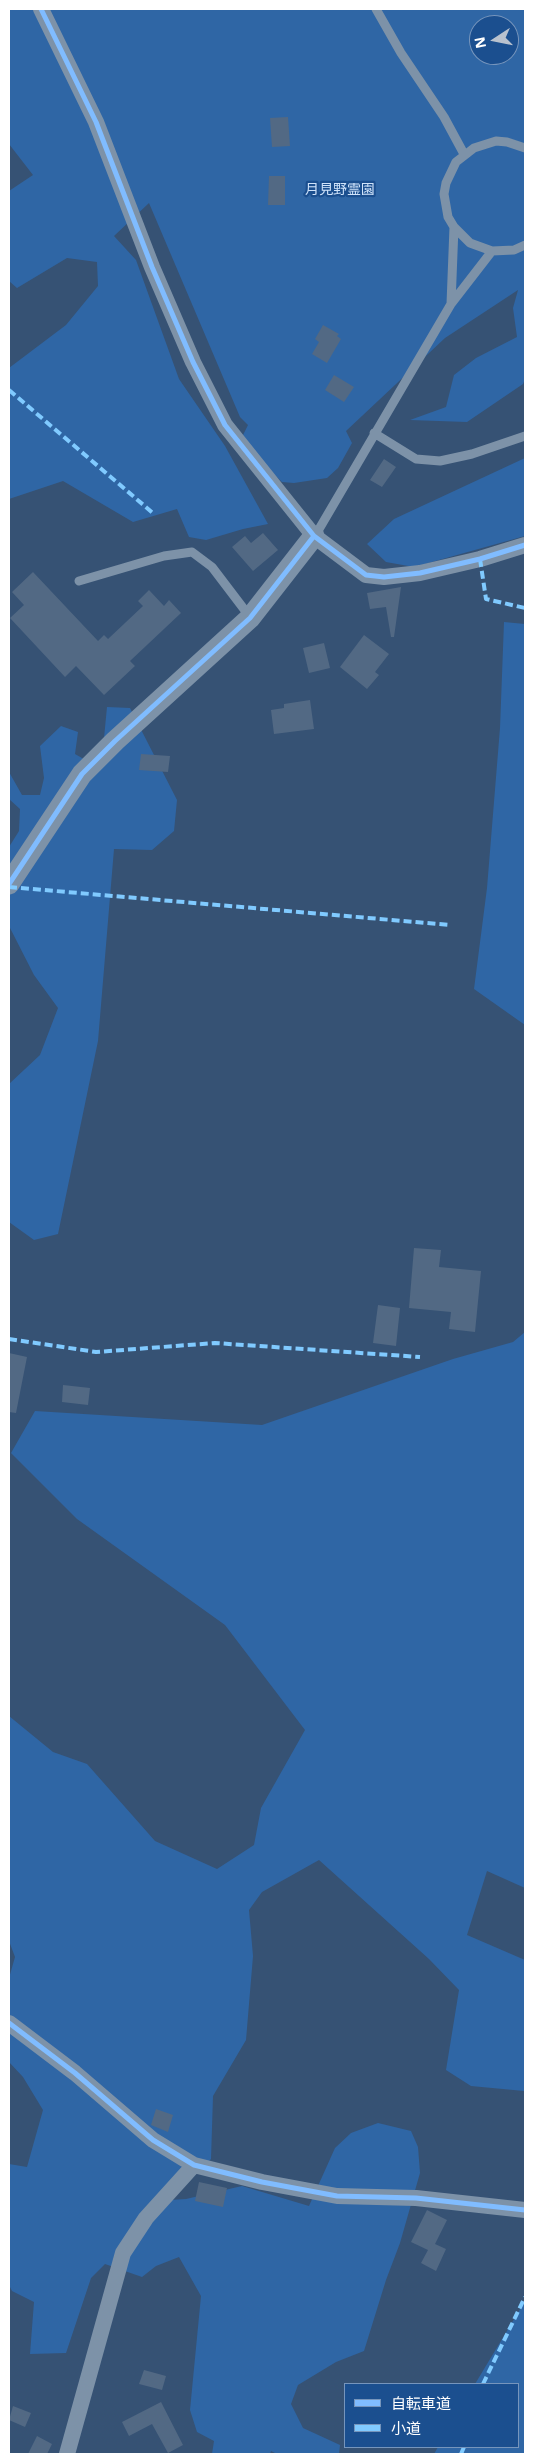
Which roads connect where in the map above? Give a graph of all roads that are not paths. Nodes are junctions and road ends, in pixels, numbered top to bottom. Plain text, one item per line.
1 (41, 9) edge
2 (376, 9) edge
3 (525, 148) edge
4 (464, 154) junction
5 (454, 227) junction
6 (525, 245) edge
7 (492, 251) junction
8 (451, 304) junction
9 (374, 433) junction
10 (525, 436) edge
11 (314, 536) junction
12 (525, 545) edge
13 (79, 581) dead end
14 (250, 618) junction
15 (9, 884) edge
16 (9, 2023) edge
17 (194, 2165) junction
18 (525, 2210) edge
19 (68, 2454) edge

1 - 11 street
2 - 4 lane
3 - 4 lane
4 - 5 lane
5 - 7 lane
5 - 8 lane
6 - 7 lane
7 - 8 lane
8 - 9 lane
9 - 10 lane
9 - 11 lane
11 - 12 street
11 - 14 street
13 - 14 lane
14 - 15 street
16 - 17 street
17 - 18 street
17 - 19 street

